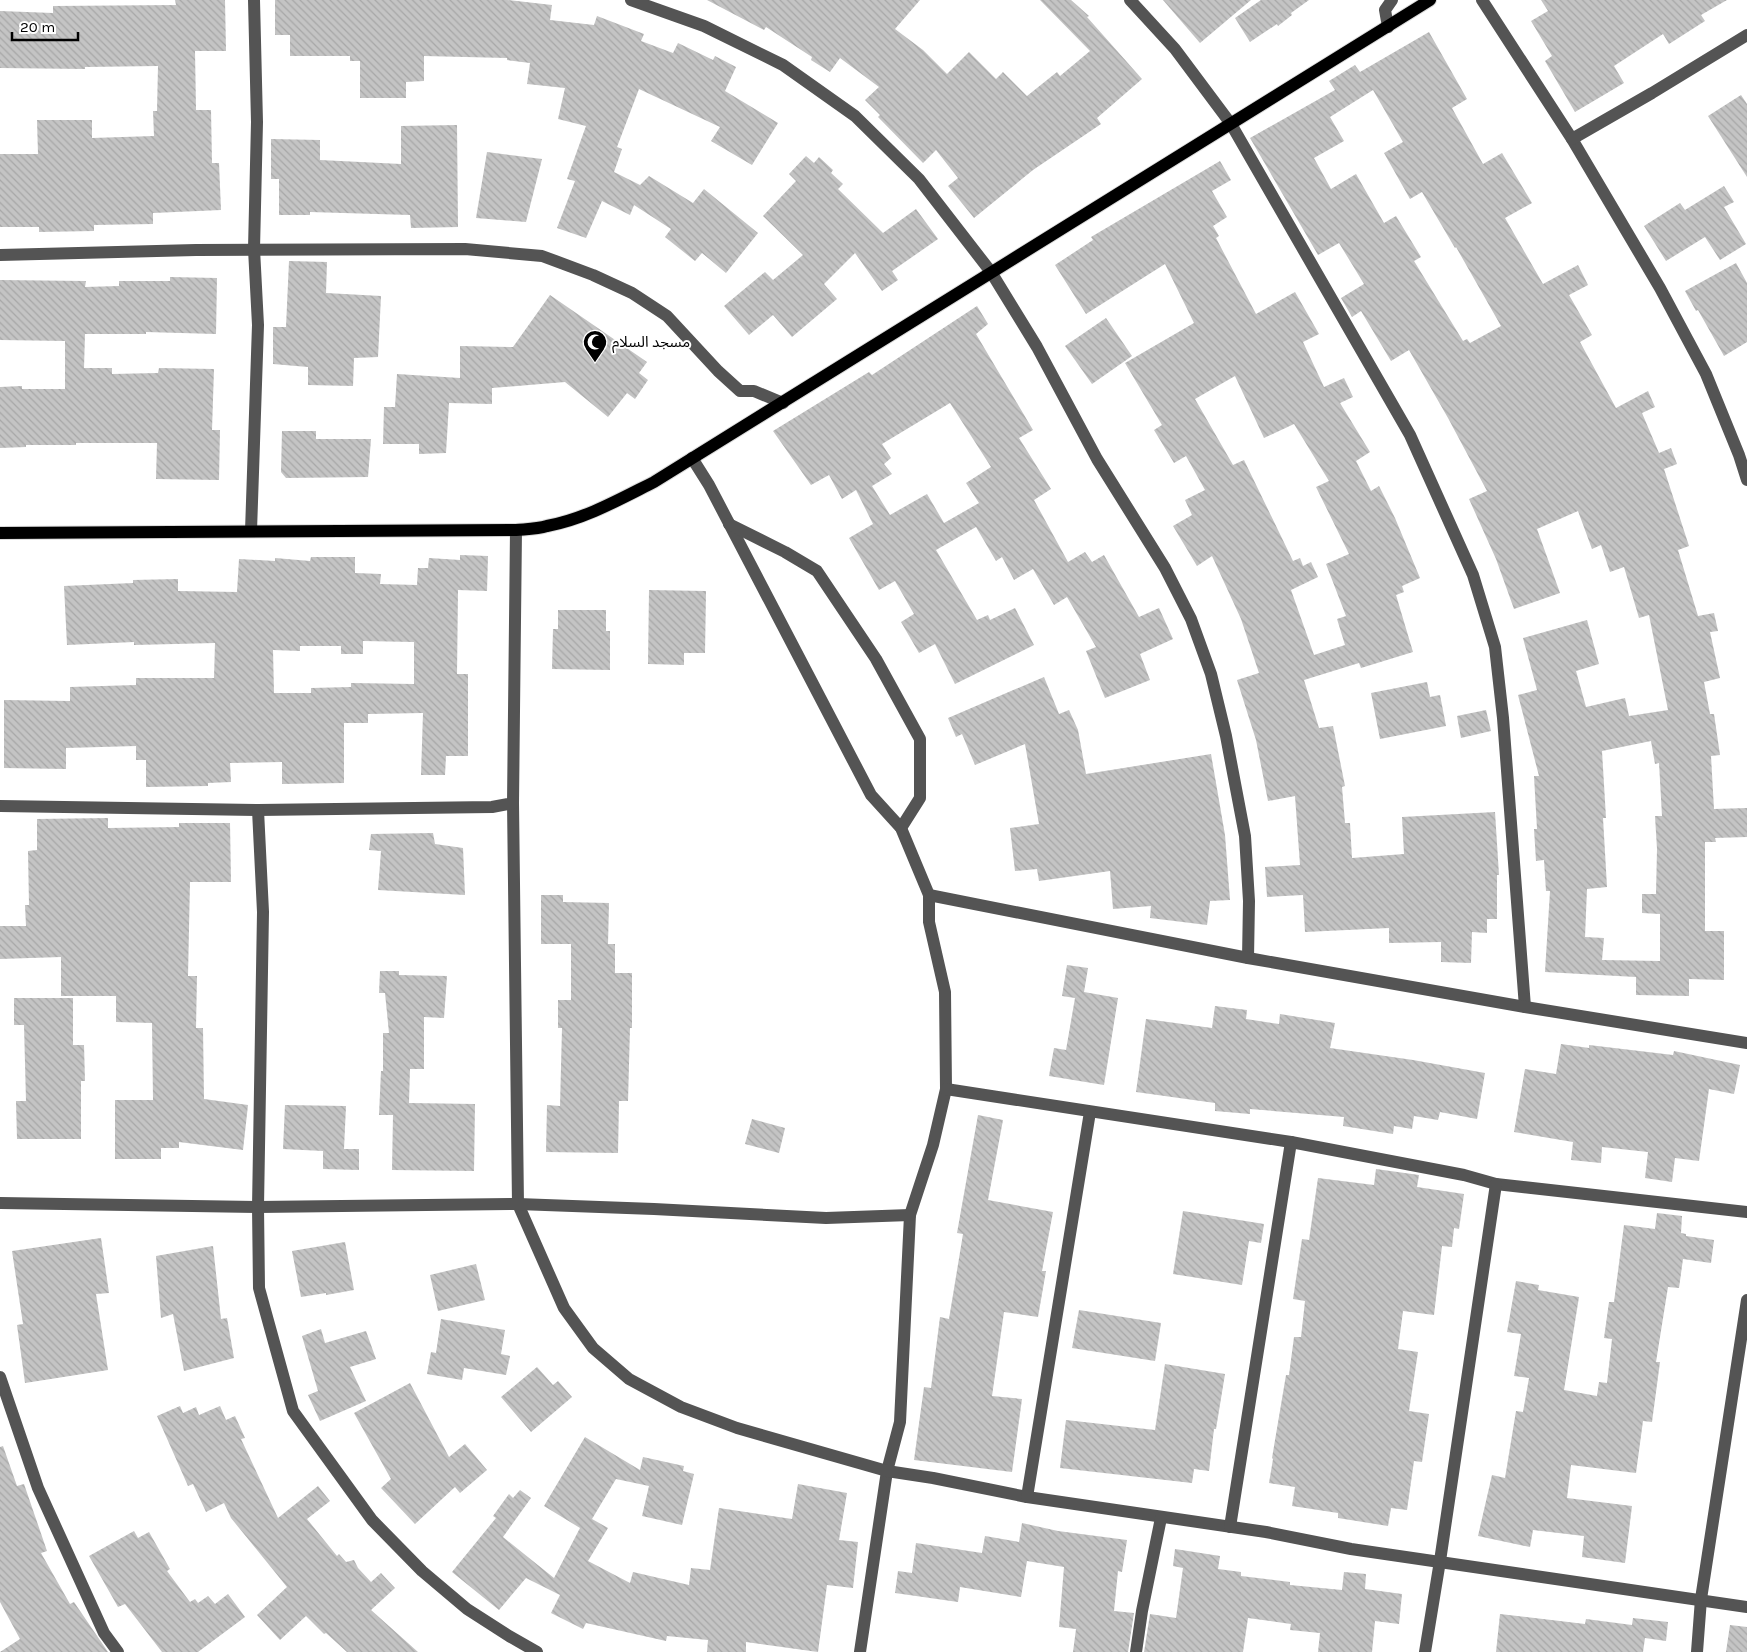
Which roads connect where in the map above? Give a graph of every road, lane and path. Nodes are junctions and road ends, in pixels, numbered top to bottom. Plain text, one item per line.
1 (254, 0) edge
2 (631, 0) edge
3 (1130, 0) edge
4 (1392, 0) edge
5 (1430, 0) edge
6 (1482, 0) edge
7 (1388, 27) junction
8 (1747, 35) edge
9 (1231, 124) junction
10 (1572, 139) junction
11 (254, 249) junction
12 (0, 254) edge
13 (991, 272) junction
14 (783, 403) junction
15 (692, 458) junction
16 (1747, 480) edge
17 (729, 524) junction
18 (516, 530) junction
19 (251, 531) junction
20 (0, 534) edge
21 (513, 803) junction
22 (0, 806) edge
23 (258, 810) junction
24 (901, 828) junction
25 (929, 895) junction
26 (1248, 958) junction
27 (1525, 1007) junction
28 (1747, 1043) edge
29 (946, 1089) junction
30 (1090, 1112) junction
31 (1291, 1142) junction
32 (1496, 1184) junction
33 (0, 1203) edge
34 (518, 1204) junction
35 (258, 1207) junction
36 (1747, 1212) edge
37 (910, 1215) junction
38 (1747, 1300) edge
39 (0, 1377) edge
40 (887, 1471) junction
41 (1026, 1497) junction
42 (1161, 1518) junction
43 (1230, 1527) junction
44 (1440, 1562) junction
45 (1701, 1599) junction
46 (1747, 1607) edge
47 (118, 1652) edge
48 (537, 1652) edge
49 (860, 1652) edge
50 (1136, 1652) edge
51 (1425, 1652) edge
52 (1697, 1652) edge

1 - 11 street
2 - 13 street
3 - 9 street
4 - 7 street
5 - 7 main road
6 - 10 street
7 - 9 main road
8 - 10 street
9 - 13 main road
9 - 27 street
10 - 16 street
11 - 12 street
11 - 14 street
11 - 19 street
13 - 14 main road
13 - 26 street
14 - 15 main road
15 - 17 street
15 - 18 main road
17 - 24 street
17 - 24 street
18 - 19 main road
18 - 21 street
19 - 20 main road
21 - 23 street
21 - 34 street
22 - 23 street
23 - 35 street
24 - 25 street
25 - 26 street
25 - 29 street
26 - 27 street
27 - 28 street
29 - 30 street
29 - 37 street
30 - 31 street
30 - 41 street
31 - 32 street
31 - 43 street
32 - 36 street
32 - 44 street
33 - 35 street
34 - 35 street
34 - 37 street
34 - 40 street
35 - 48 street
37 - 40 street
38 - 45 street
39 - 47 street
40 - 41 street
40 - 49 street
41 - 42 street
42 - 43 street
42 - 50 street
43 - 44 street
44 - 45 street
44 - 51 street
45 - 46 street
45 - 52 street

